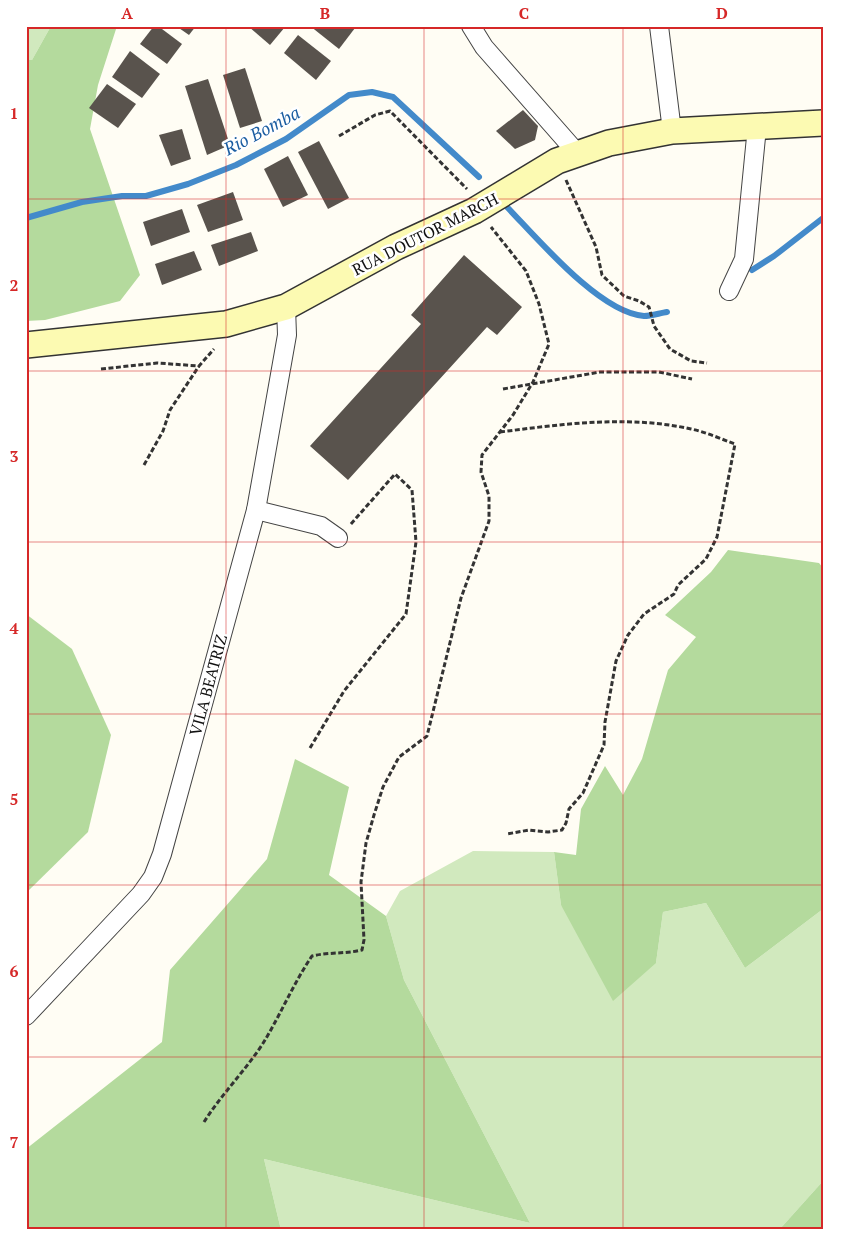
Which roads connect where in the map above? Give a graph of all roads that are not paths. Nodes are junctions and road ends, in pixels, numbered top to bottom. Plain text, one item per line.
1 (471, 26) edge
2 (659, 26) edge
3 (823, 123) edge
4 (757, 127) junction
5 (672, 131) junction
6 (567, 157) junction
7 (730, 291) dead end
8 (286, 307) junction
9 (26, 345) edge
10 (256, 510) junction
11 (338, 538) road end
12 (26, 1016) edge

1 - 6 street
2 - 5 street
3 - 4 main road, RUA DOUTOR MARCH
4 - 5 main road, RUA DOUTOR MARCH
4 - 7 street
5 - 6 main road, RUA DOUTOR MARCH
6 - 8 main road, RUA DOUTOR MARCH
8 - 9 main road, RUA DOUTOR MARCH
8 - 10 street, VILA BEATRIZ
10 - 11 street
10 - 12 street, VILA BEATRIZ

